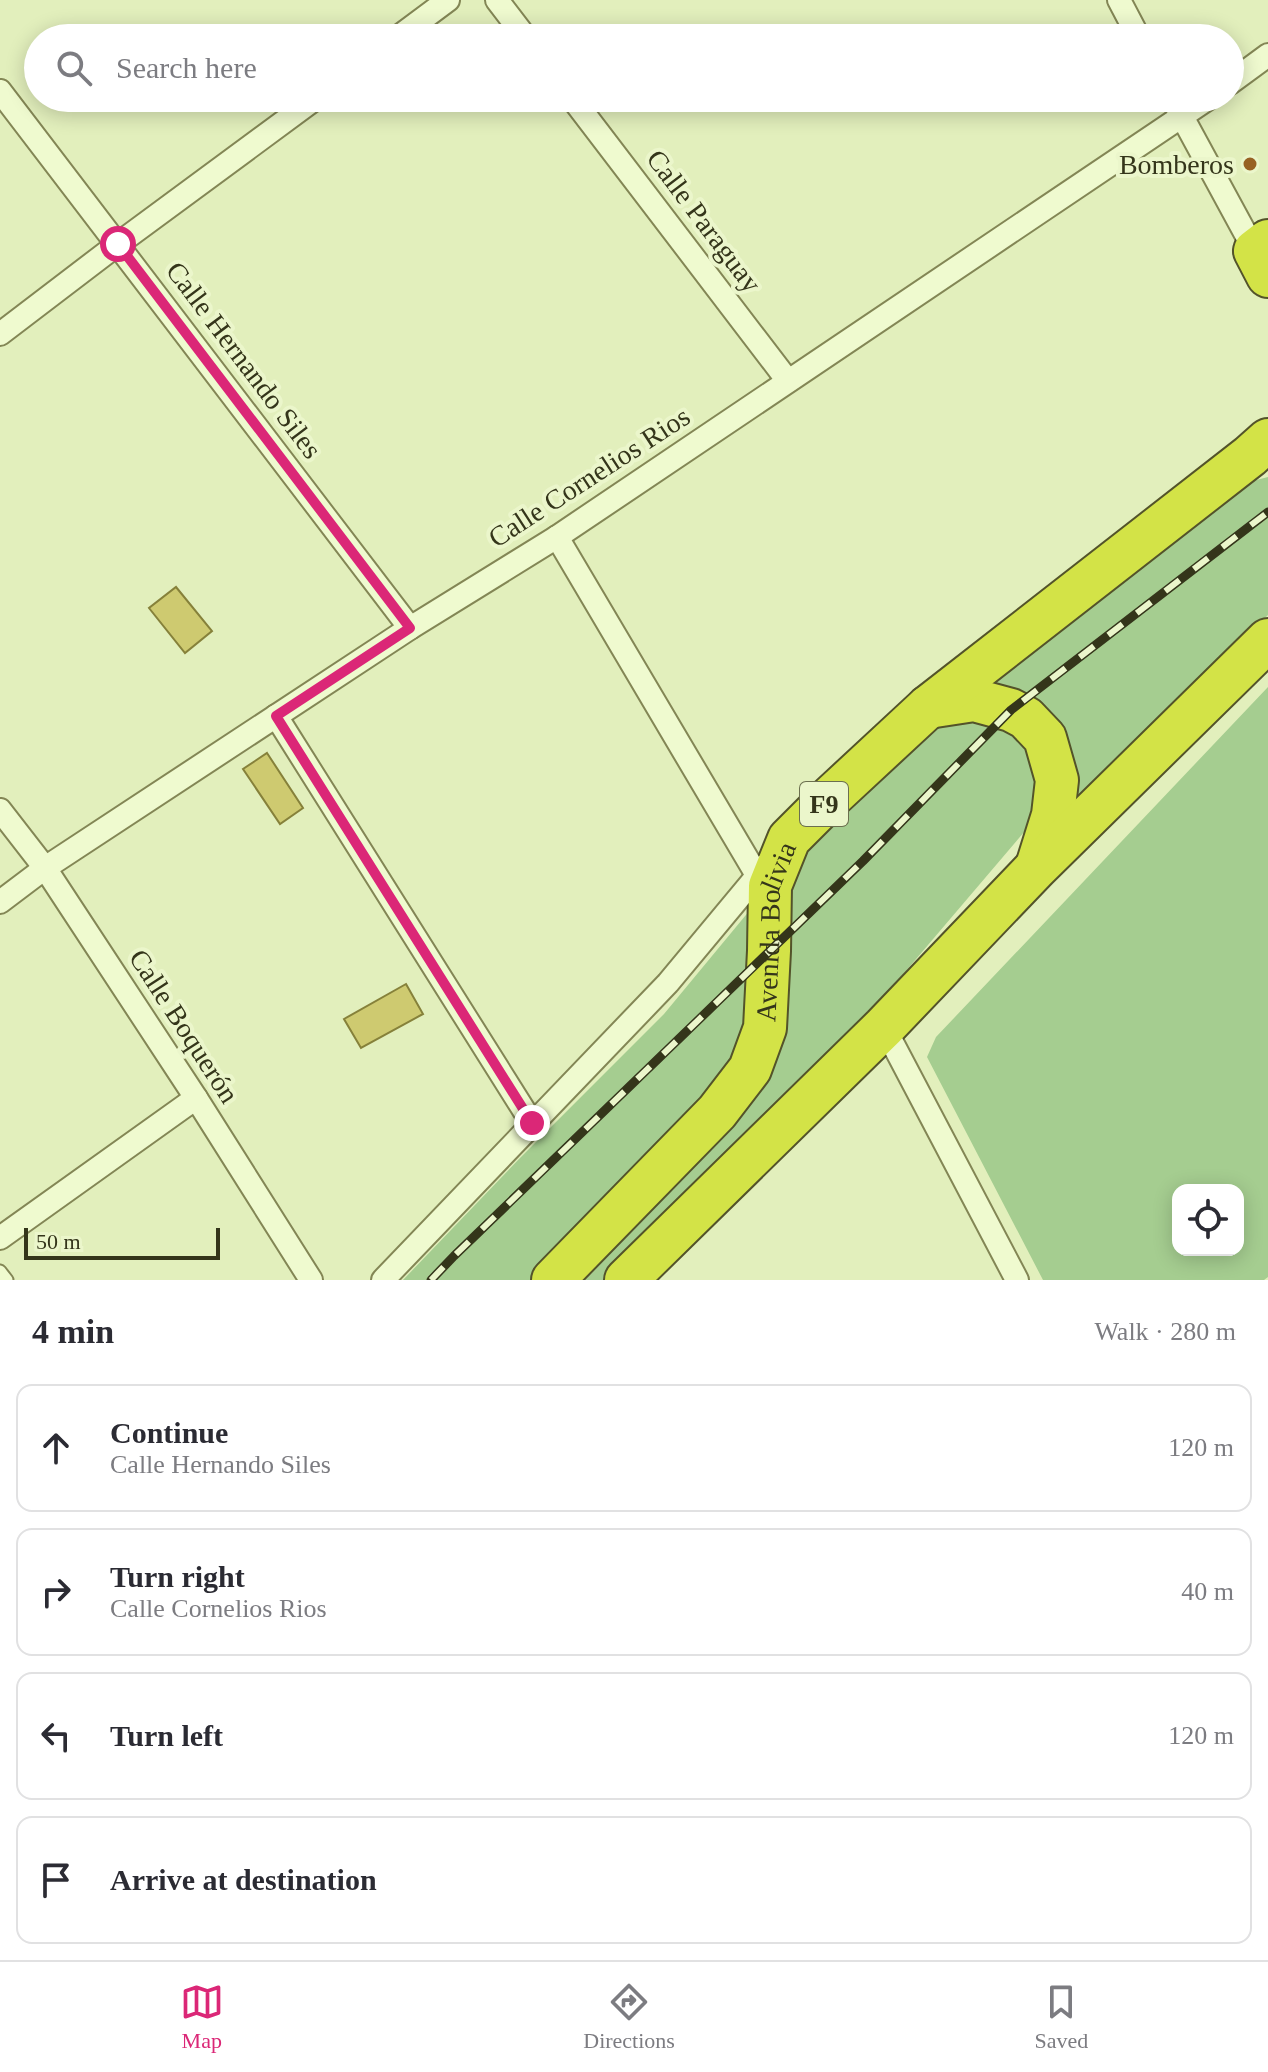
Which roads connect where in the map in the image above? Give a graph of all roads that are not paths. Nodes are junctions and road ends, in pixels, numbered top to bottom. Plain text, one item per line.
1 (448, 0) edge
2 (497, 0) edge
3 (1119, 0) edge
4 (416, 24) edge
5 (515, 24) edge
6 (1132, 24) edge
7 (1268, 55) edge
8 (1244, 73) edge
9 (0, 91) edge
10 (297, 112) edge
11 (583, 112) edge
12 (1171, 112) edge
13 (1181, 112) edge
14 (118, 244) junction
15 (1264, 256) edge
16 (0, 334) edge
17 (788, 381) junction
18 (1262, 451) edge
19 (557, 537) junction
20 (410, 628) junction
21 (1268, 640) edge
22 (928, 707) junction
23 (276, 716) junction
24 (0, 810) edge
25 (45, 868) junction
26 (1036, 868) junction
27 (764, 886) junction
28 (0, 902) edge
29 (884, 1027) junction
30 (196, 1098) junction
31 (532, 1123) junction
32 (0, 1238) edge
33 (0, 1271) edge
34 (632, 1278) edge
35 (7, 1280) edge
36 (311, 1280) edge
37 (383, 1280) edge
38 (553, 1280) edge
39 (1017, 1280) edge

1 - 4 street
2 - 5 street
3 - 6 street
7 - 8 street
9 - 14 street, Calle Hernando Siles
10 - 14 street
11 - 17 street, Calle Paraguay
12 - 17 street, Calle Cornelios Rios
13 - 15 street
14 - 16 street
14 - 20 street, Calle Hernando Siles
17 - 19 street, Calle Cornelios Rios
18 - 22 highway, Avenida Bolivia / F9
19 - 20 street, Calle Cornelios Rios
19 - 27 street
20 - 23 street, Calle Cornelios Rios
21 - 26 highway
22 - 26 highway
22 - 27 highway, Avenida Bolivia / F9
23 - 25 street, Calle Cornelios Rios
23 - 31 street
24 - 25 street, Calle Boquerón
25 - 28 street, Calle Cornelios Rios
25 - 30 street, Calle Boquerón
26 - 29 highway
27 - 31 street
27 - 38 highway, Avenida Bolivia / F9
29 - 34 highway
29 - 39 street
30 - 32 street
30 - 36 street, Calle Boquerón
31 - 37 street
33 - 35 lane

